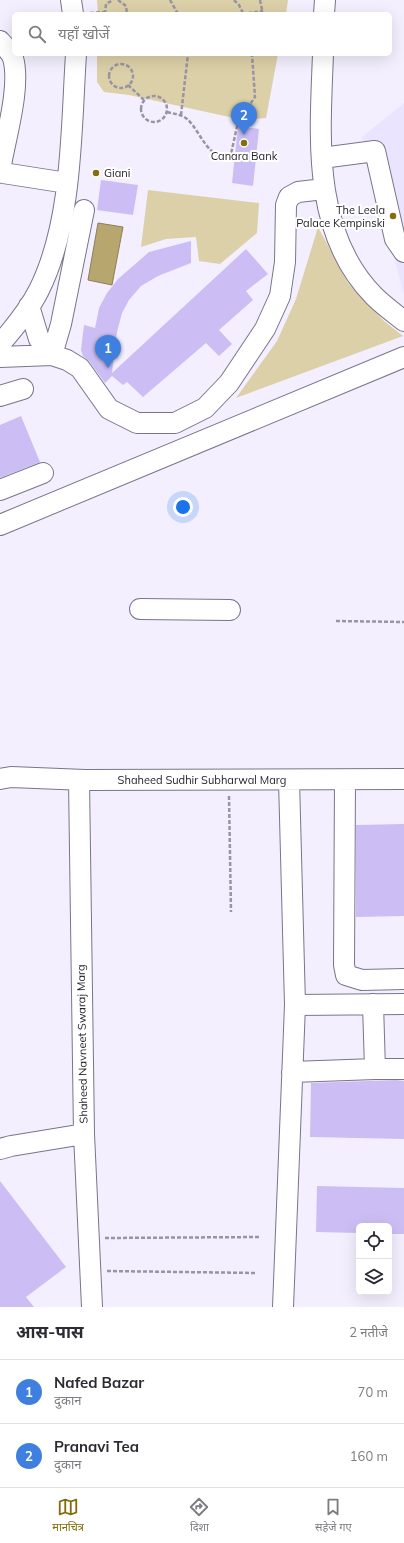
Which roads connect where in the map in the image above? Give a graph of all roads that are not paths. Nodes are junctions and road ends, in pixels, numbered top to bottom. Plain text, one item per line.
1 (71, 0) edge
2 (325, 0) edge
3 (73, 12) edge
4 (324, 12) edge
5 (0, 41) edge
6 (12, 56) edge
7 (12, 56) edge
8 (76, 56) edge
9 (323, 56) edge
10 (6, 103) edge
11 (322, 158) junction
12 (67, 183) junction
13 (324, 189) junction
14 (84, 210) dead end
15 (404, 252) edge
16 (29, 306) junction
17 (404, 321) edge
18 (0, 344) edge
19 (52, 355) junction
20 (0, 357) edge
21 (404, 357) edge
22 (23, 389) dead end
23 (0, 396) edge
24 (43, 473) dead end
25 (0, 490) edge
26 (0, 525) edge
27 (140, 609) dead end
28 (230, 610) dead end
29 (0, 779) edge
30 (404, 779) edge
31 (79, 780) junction
32 (289, 780) junction
33 (345, 780) junction
34 (404, 979) edge
35 (373, 1004) junction
36 (404, 1004) edge
37 (295, 1005) junction
38 (375, 1069) junction
39 (404, 1069) edge
40 (292, 1072) junction
41 (84, 1134) junction
42 (0, 1150) edge
43 (92, 1307) edge
44 (283, 1307) edge

1 - 3 street
2 - 4 street
5 - 6 street
7 - 10 street
8 - 12 street
9 - 11 street
10 - 12 street
11 - 13 street
11 - 15 street
12 - 16 street
13 - 17 street
13 - 19 street
14 - 19 street
16 - 18 street
16 - 19 street
19 - 20 street
21 - 26 street
22 - 23 street
24 - 25 street
27 - 28 street
29 - 31 street, Shaheed Sudhir Subharwal Marg
30 - 33 street, Shaheed Sudhir Subharwal Marg
31 - 32 street, Shaheed Sudhir Subharwal Marg
31 - 41 street, Shaheed Navneet Swaraj Marg
32 - 33 street, Shaheed Sudhir Subharwal Marg
32 - 37 street
33 - 34 street
35 - 36 street
35 - 37 street
35 - 38 street
37 - 40 street
38 - 39 street
38 - 40 street
40 - 44 street
41 - 42 street
41 - 43 street, Shaheed Navneet Swaraj Marg

